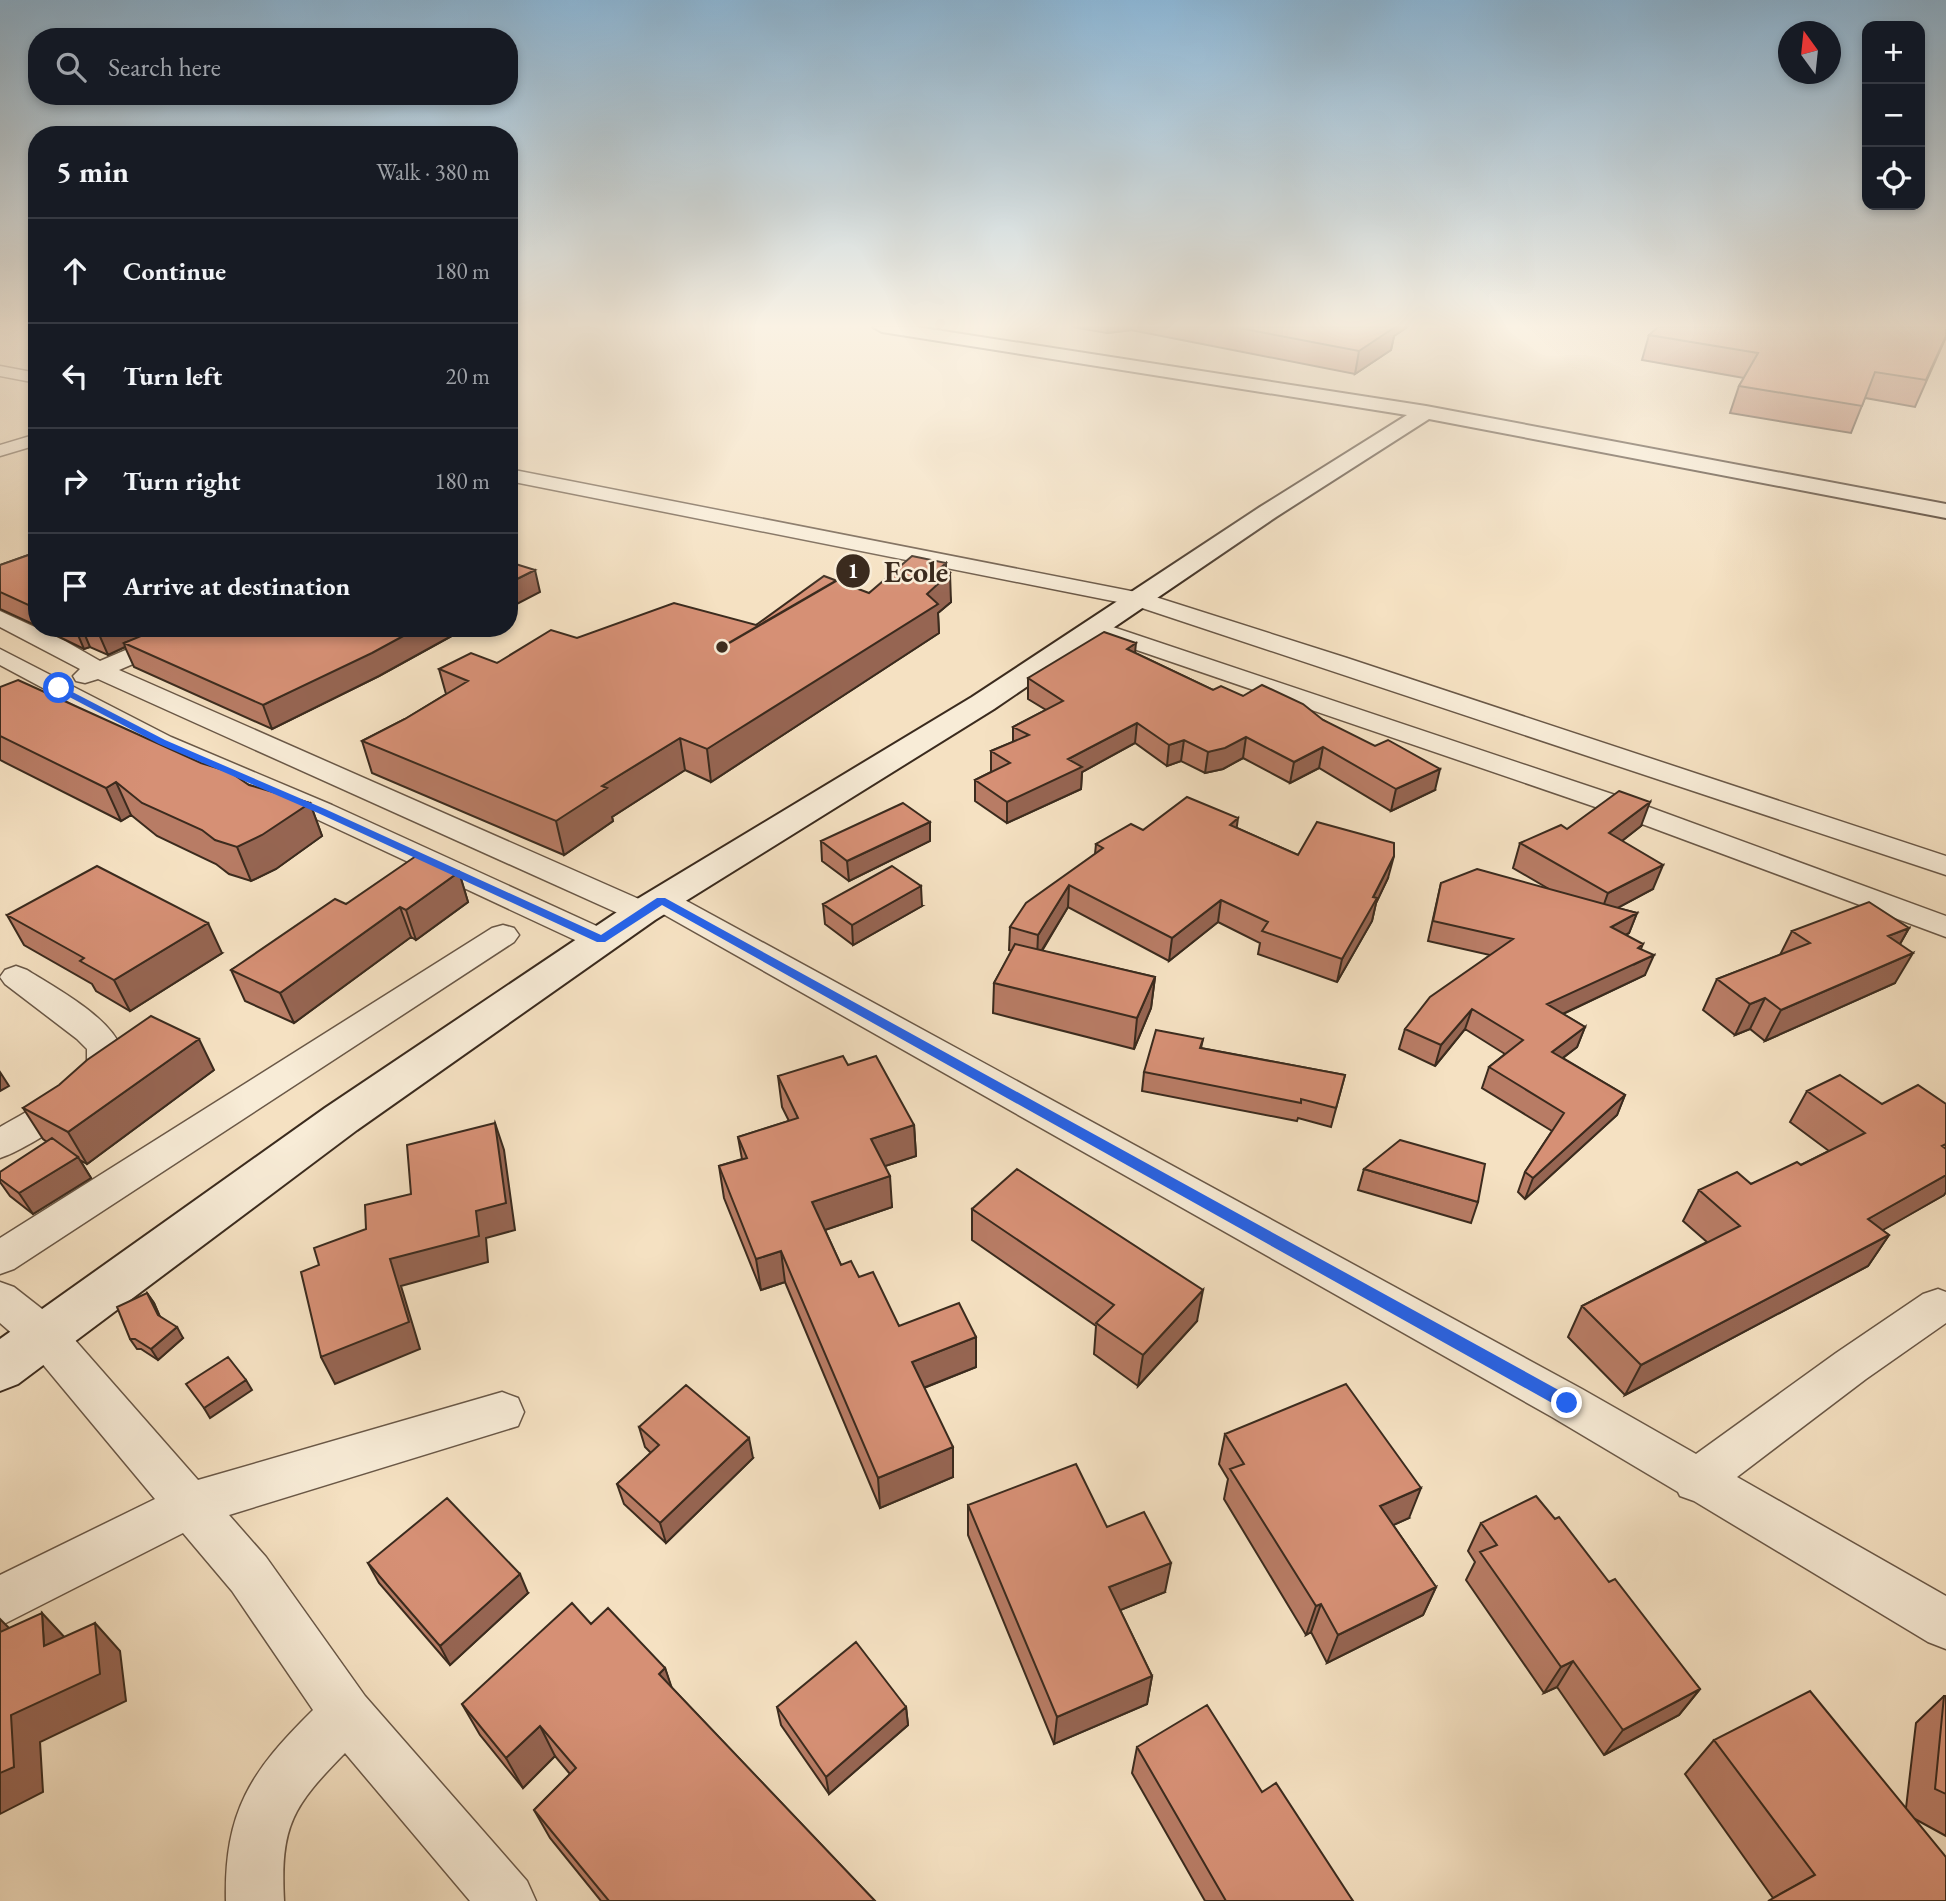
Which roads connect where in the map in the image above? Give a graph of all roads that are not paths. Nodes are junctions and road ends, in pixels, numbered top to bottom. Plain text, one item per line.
1 (1420, 416) edge
2 (1446, 416) edge
3 (28, 442) edge
4 (0, 451) edge
5 (518, 477) edge
6 (1946, 511) edge
7 (1138, 599) junction
8 (0, 618) edge
9 (1095, 628) junction
10 (28, 632) edge
11 (39, 637) edge
12 (176, 637) edge
13 (0, 656) edge
14 (98, 670) junction
15 (59, 688) junction
16 (1946, 866) edge
17 (652, 906) junction
18 (1946, 927) edge
19 (503, 935) dead end
20 (601, 940) junction
21 (16, 977) dead end
22 (0, 1144) edge
23 (0, 1258) edge
24 (0, 1299) edge
25 (1938, 1306) dead end
26 (45, 1336) junction
27 (0, 1368) edge
28 (502, 1412) dead end
29 (1696, 1480) junction
30 (190, 1505) junction
31 (0, 1601) edge
32 (1946, 1624) edge
33 (347, 1714) junction
34 (256, 1901) edge
35 (507, 1901) edge

1 - 7 street
2 - 6 street
3 - 4 street
5 - 7 street
7 - 9 street
7 - 16 street
8 - 10 street
9 - 17 street
9 - 18 street
11 - 14 street
12 - 14 street
13 - 15 street
14 - 15 street
14 - 17 street
15 - 20 street
17 - 20 street
17 - 29 street
19 - 23 street
20 - 26 street
21 - 22 street
24 - 26 street
25 - 29 street
26 - 27 street
26 - 30 street
28 - 30 street
29 - 32 street
30 - 31 street
30 - 33 street
33 - 34 street
33 - 35 street

